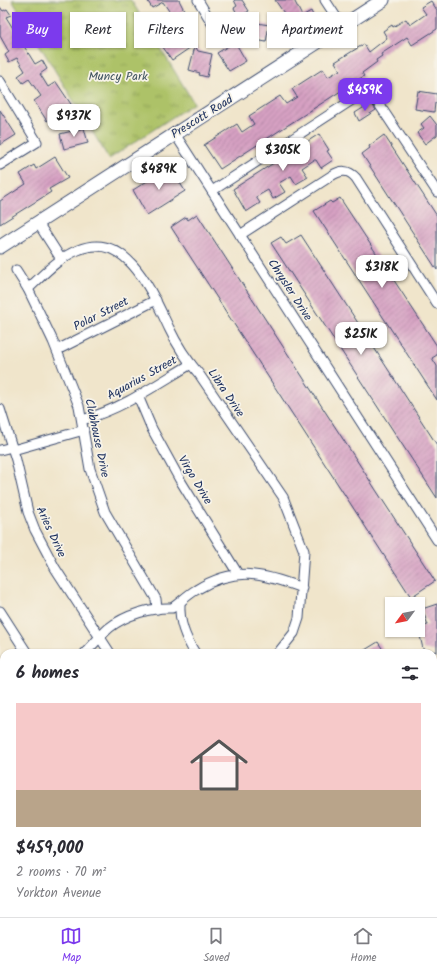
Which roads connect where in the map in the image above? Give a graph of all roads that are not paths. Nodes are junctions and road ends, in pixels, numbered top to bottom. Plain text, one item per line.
1 (198, 0) edge
2 (325, 0) edge
3 (383, 0) edge
4 (333, 12) edge
5 (206, 13) edge
6 (357, 16) edge
7 (308, 48) edge
8 (0, 81) edge
9 (175, 134) junction
10 (0, 166) edge
11 (212, 191) junction
12 (437, 192) edge
13 (38, 223) junction
14 (240, 235) junction
15 (0, 247) edge
16 (61, 258) junction
17 (16, 270) dead end
18 (28, 289) junction
19 (156, 300) junction
20 (437, 304) edge
21 (57, 350) junction
22 (191, 364) junction
23 (138, 396) junction
24 (0, 409) edge
25 (82, 420) junction
26 (84, 430) junction
27 (13, 448) junction
28 (0, 450) edge
29 (437, 540) edge
30 (238, 574) junction
31 (302, 588) junction
32 (180, 603) junction
33 (157, 609) junction
34 (0, 610) edge
35 (100, 638) junction
36 (24, 649) edge
37 (89, 649) edge
38 (107, 649) edge
39 (193, 649) edge
40 (281, 649) edge

1 - 5 street
2 - 4 street
3 - 6 main road, Prescott Road
7 - 9 main road, Prescott Road
8 - 10 street
9 - 11 street, Chrysler Drive
9 - 13 main road, Prescott Road
11 - 12 street
11 - 14 street, Chrysler Drive
13 - 15 main road, Prescott Road
13 - 16 street
14 - 20 street
14 - 29 street, Chrysler Drive
16 - 18 street, Libra Drive
16 - 19 street, Libra Drive
17 - 18 street, Clubhouse Drive
18 - 21 street, Clubhouse Drive
19 - 21 street, Polar Street
19 - 22 street, Libra Drive
21 - 25 street, Clubhouse Drive
22 - 23 street, Aquarius Street
22 - 31 street, Libra Drive
23 - 25 street, Aquarius Street
23 - 30 street, Virgo Drive
24 - 27 street, Aries Drive
25 - 26 street, Clubhouse Drive
26 - 27 street
26 - 33 street, Clubhouse Drive
27 - 28 street
27 - 35 street, Aries Drive
30 - 31 street
30 - 32 street
31 - 40 street, Libra Drive
32 - 33 street
32 - 39 street
33 - 35 street
34 - 36 street
35 - 37 street
35 - 38 street, Aries Drive

